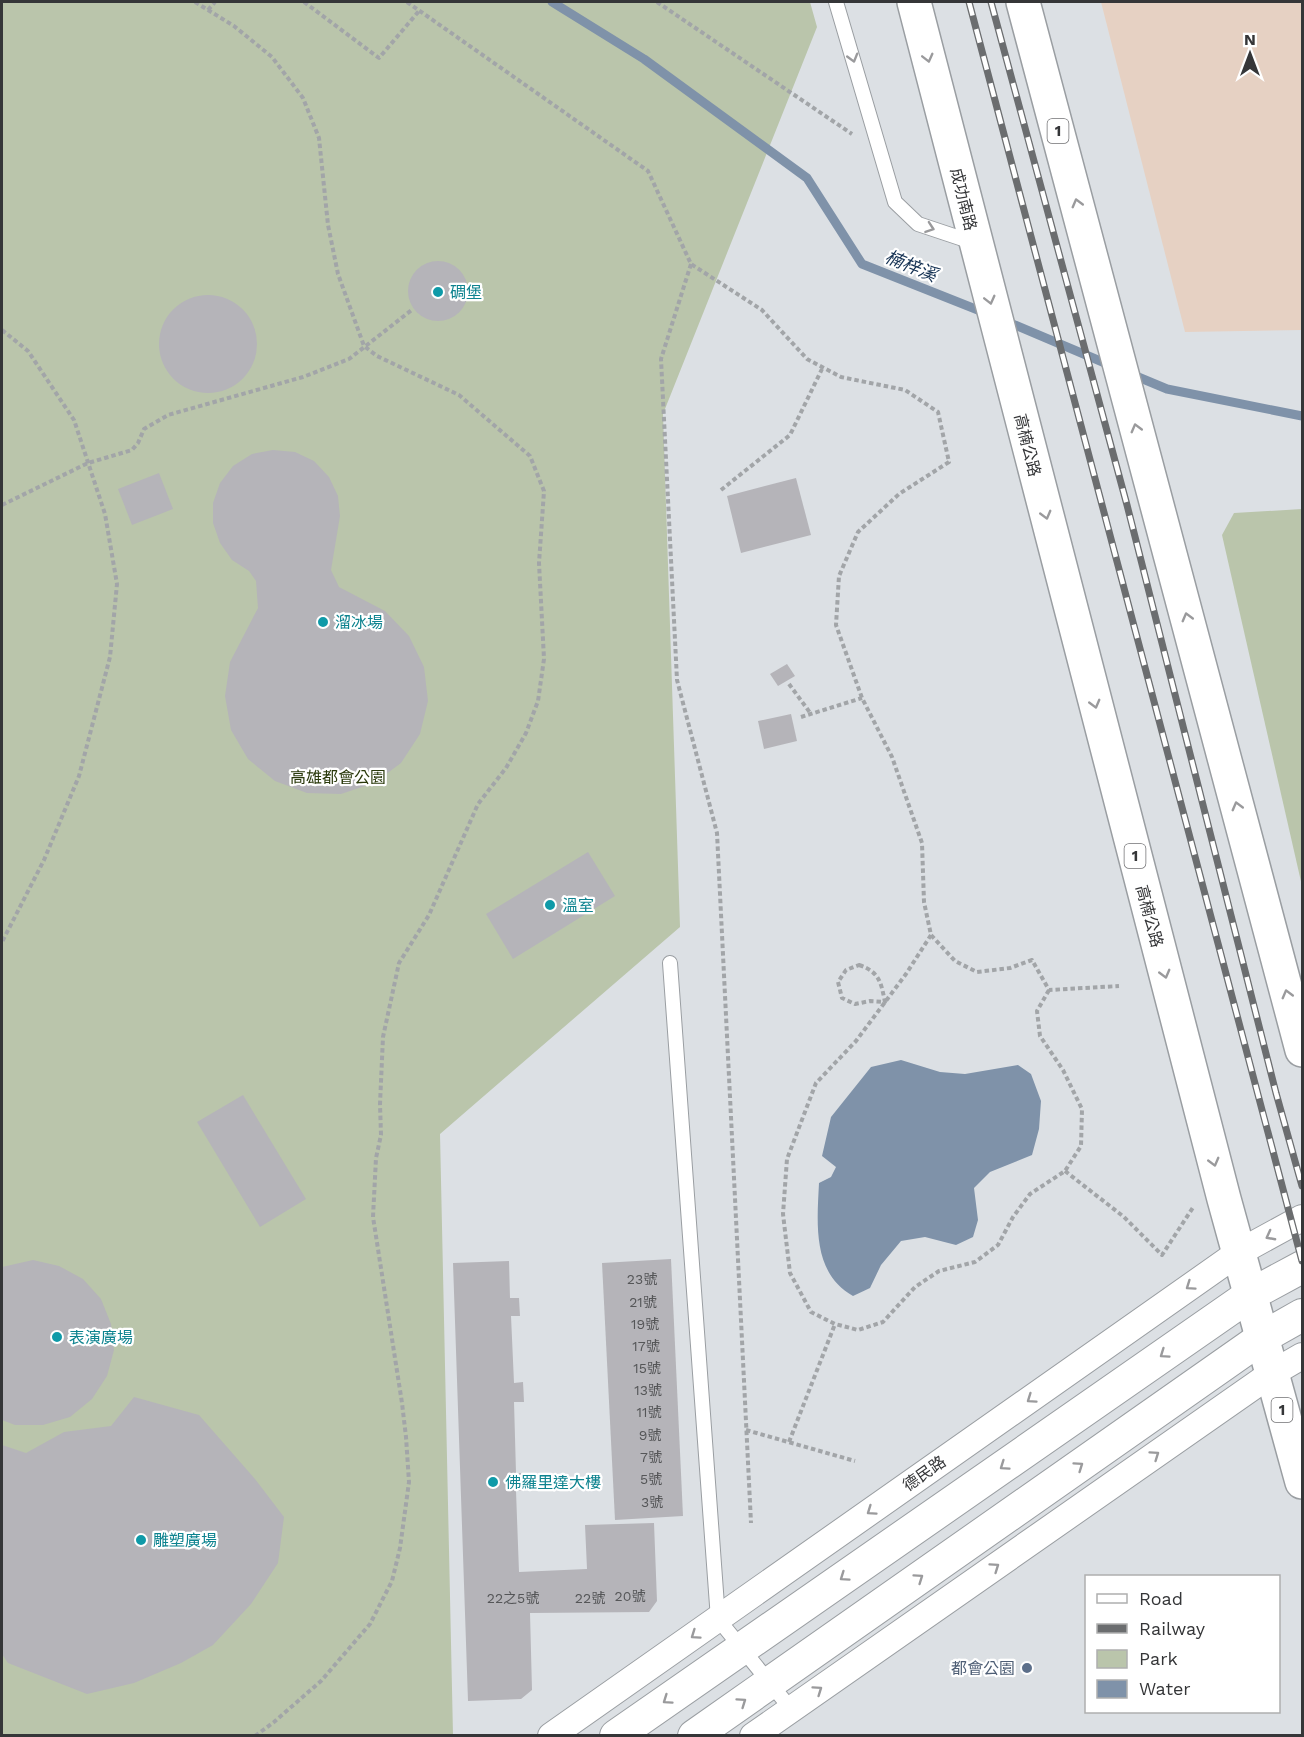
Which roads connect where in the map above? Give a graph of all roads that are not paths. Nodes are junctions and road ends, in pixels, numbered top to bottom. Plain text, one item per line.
1 (836, 2) edge
2 (914, 2) edge
3 (1023, 2) edge
4 (976, 244) junction
5 (670, 963) dead end
6 (1302, 1050) edge
7 (1302, 1218) edge
8 (1238, 1253) junction
9 (1302, 1267) edge
10 (1250, 1295) junction
11 (1302, 1315) edge
12 (1263, 1338) junction
13 (1302, 1356) edge
14 (1271, 1374) junction
15 (1302, 1482) edge
16 (718, 1619) junction
17 (742, 1648) junction
18 (770, 1683) junction
19 (790, 1709) junction
20 (550, 1736) edge
21 (616, 1736) edge
22 (694, 1736) edge
23 (753, 1736) edge

1 -> 4 lane, 成功南路
2 -> 4 main road, 成功南路 / 1
6 -> 3 main road, 1
4 -> 8 main road, 高楠公路 / 1
5 - 16 lane
7 -> 8 street, 德民路
8 - 10 main road, 高楠公路 / 1
8 -> 16 street, 德民路
9 - 10 street
10 - 12 main road, 高楠公路 / 1
10 -> 17 street
11 - 12 street
12 - 14 main road, 高楠公路 / 1
18 -> 12 street
13 - 14 street
14 - 15 main road, 高楠公路 / 1
19 -> 14 street
16 - 17 lane
16 -> 20 street, 德民路
17 - 18 lane
17 -> 21 street
18 - 19 lane
22 -> 18 street
19 - 23 street

